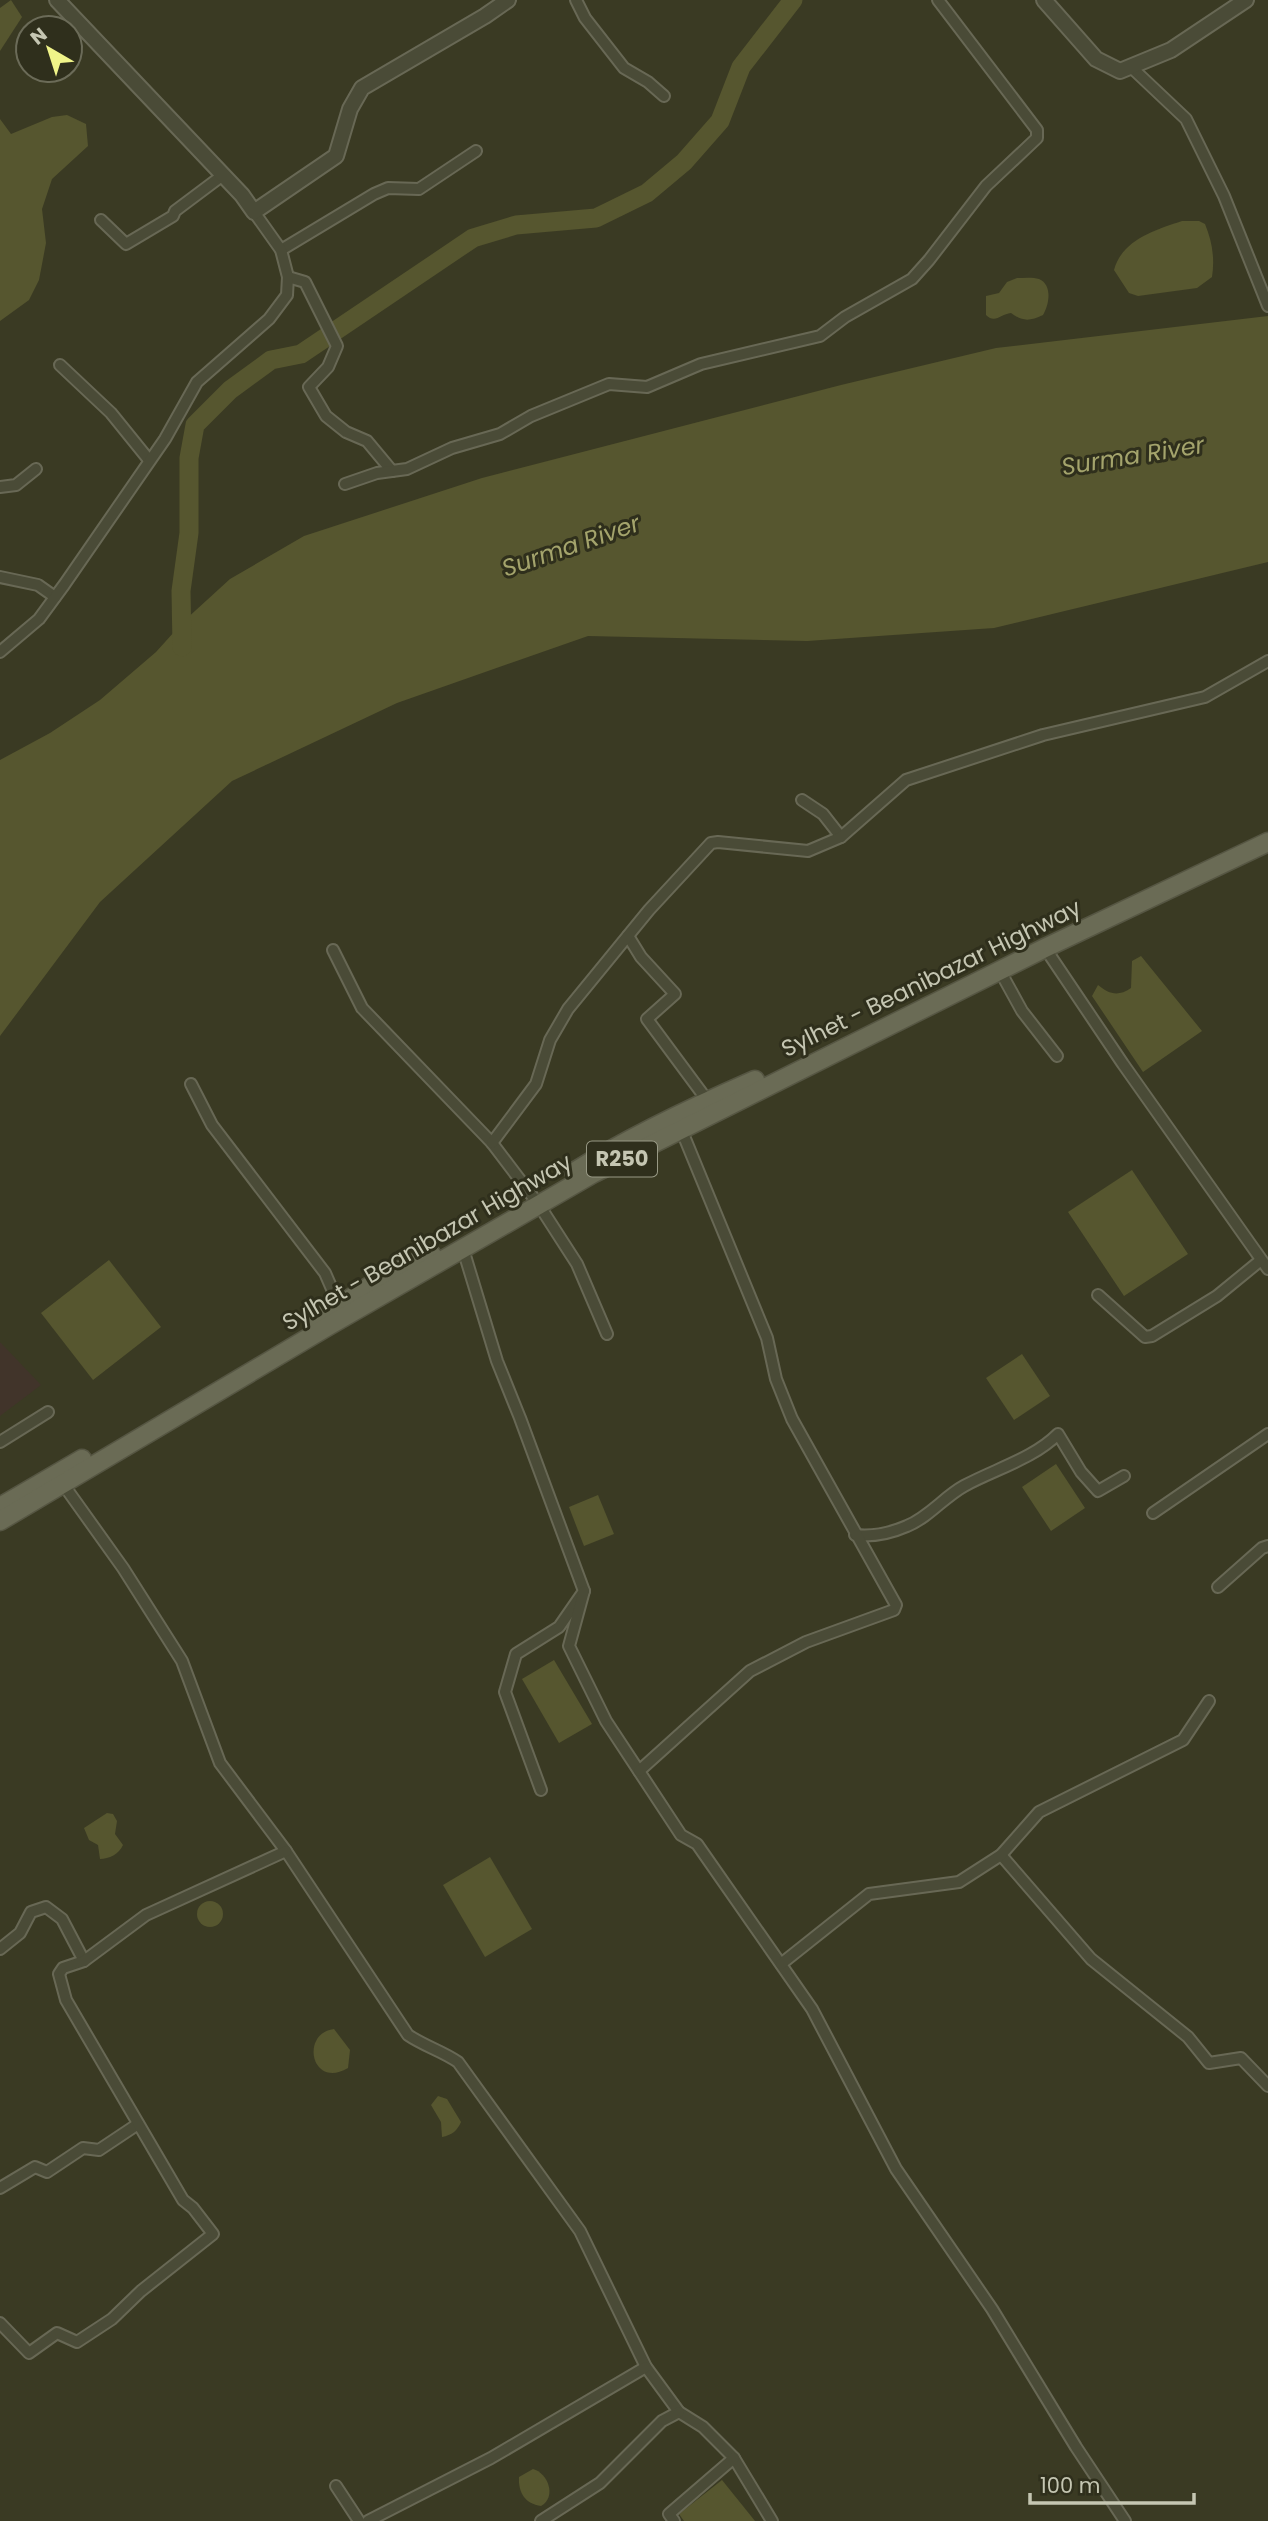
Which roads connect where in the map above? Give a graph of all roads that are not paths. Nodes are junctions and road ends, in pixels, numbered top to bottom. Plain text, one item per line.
1 (57, 0) edge
2 (508, 0) edge
3 (576, 0) edge
4 (938, 0) edge
5 (1044, 0) edge
6 (1246, 0) edge
7 (1131, 66) junction
8 (664, 96) dead end
9 (475, 151) dead end
10 (223, 175) junction
11 (254, 212) junction
12 (100, 220) dead end
13 (281, 250) junction
14 (288, 277) junction
15 (1268, 306) edge
16 (60, 365) dead end
17 (149, 460) junction
18 (36, 469) dead end
19 (392, 471) junction
20 (345, 484) dead end
21 (0, 487) edge
22 (0, 577) edge
23 (55, 597) junction
24 (0, 652) edge
25 (1268, 661) edge
26 (802, 800) dead end
27 (1268, 831) edge
28 (841, 837) junction
29 (1268, 842) edge
30 (628, 936) junction
31 (1045, 948) junction
32 (333, 950) dead end
33 (1000, 971) junction
34 (1057, 1056) dead end
35 (191, 1084) dead end
36 (707, 1101) junction
37 (702, 1119) junction
38 (681, 1129) junction
39 (492, 1143) junction
40 (537, 1202) junction
41 (463, 1249) junction
42 (1265, 1264) edge
43 (1098, 1295) dead end
44 (340, 1305) junction
45 (607, 1334) dead end
46 (48, 1412) dead end
47 (1268, 1434) edge
48 (0, 1442) edge
49 (1124, 1476) dead end
50 (63, 1484) junction
51 (0, 1507) edge
52 (1153, 1513) dead end
53 (0, 1521) edge
54 (855, 1535) junction
55 (1268, 1546) edge
56 (1217, 1587) dead end
57 (584, 1591) junction
58 (1209, 1701) dead end
59 (639, 1771) junction
60 (541, 1790) dead end
61 (286, 1851) junction
62 (1002, 1855) junction
63 (0, 1949) edge
64 (84, 1961) junction
65 (781, 1964) junction
66 (1268, 2086) edge
67 (138, 2124) junction
68 (0, 2188) edge
69 (0, 2323) edge
70 (646, 2367) junction
71 (679, 2412) junction
72 (734, 2458) junction
73 (336, 2486) dead end
74 (359, 2521) edge
75 (368, 2521) edge
76 (541, 2521) edge
77 (674, 2521) edge
78 (772, 2521) edge
79 (1125, 2521) edge

1 - 10 street
2 - 11 street
3 - 8 street
4 - 19 street
5 - 7 street
6 - 7 street
7 - 15 street
9 - 13 street
10 - 11 street
10 - 12 street
11 - 13 street
13 - 14 street
14 - 17 street
14 - 19 street
16 - 17 street
17 - 23 street
18 - 21 street
19 - 20 street
22 - 23 street
23 - 24 street
25 - 28 street
26 - 28 street
27 - 36 main road, Sylhet - Beanibazar Highway / R250
28 - 30 street
29 - 31 main road, Sylhet - Beanibazar Highway / R250
30 - 36 street
30 - 39 street
31 - 33 main road, Sylhet - Beanibazar Highway / R250
31 - 42 street
32 - 39 street
33 - 34 street
33 - 37 main road, Sylhet - Beanibazar Highway / R250
35 - 44 street
36 - 37 street
36 - 40 main road, Sylhet - Beanibazar Highway / R250
37 - 38 main road, Sylhet - Beanibazar Highway / R250
38 - 40 main road, Sylhet - Beanibazar Highway / R250
38 - 54 street
39 - 40 street
40 - 41 main road, Sylhet - Beanibazar Highway / R250
40 - 44 main road, Sylhet - Beanibazar Highway / R250
40 - 45 street
41 - 50 main road, Sylhet - Beanibazar Highway / R250
41 - 57 street
42 - 43 street
44 - 51 main road, Sylhet - Beanibazar Highway / R250
46 - 48 street
47 - 52 street
49 - 54 street
50 - 53 main road, Sylhet - Beanibazar Highway / R250
50 - 61 street
54 - 59 street
55 - 56 street
57 - 59 street
57 - 60 street
58 - 62 street
59 - 65 street
61 - 64 street
61 - 70 street
62 - 65 street
62 - 66 street
63 - 64 street
64 - 67 street
65 - 79 street
67 - 68 street
67 - 69 street
70 - 71 street
70 - 75 street
71 - 72 street
71 - 76 street
72 - 77 street
72 - 78 street
73 - 74 street

